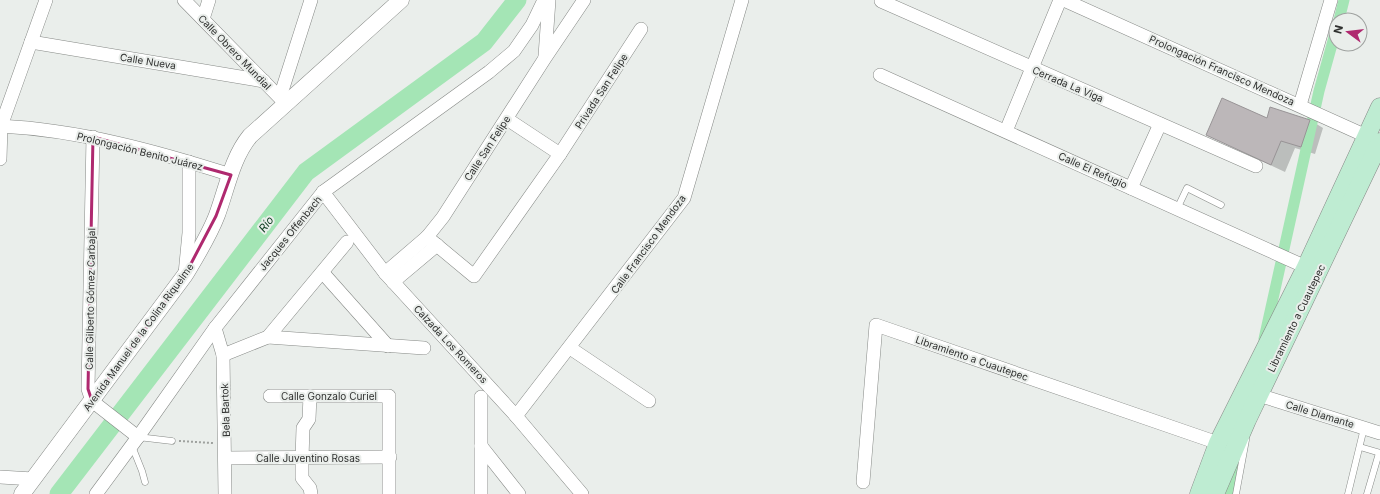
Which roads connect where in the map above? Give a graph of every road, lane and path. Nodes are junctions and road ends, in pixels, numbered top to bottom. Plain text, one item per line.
1 (46, 0) edge
2 (184, 0) edge
3 (209, 0) edge
4 (311, 0) edge
5 (401, 0) edge
6 (544, 0) edge
7 (549, 0) edge
8 (584, 0) edge
9 (742, 0) edge
10 (1060, 0) edge
11 (1064, 0) edge
12 (1331, 0) edge
13 (881, 1) edge
14 (203, 19) junction
15 (641, 29) dead end
16 (31, 42) junction
17 (544, 58) junction
18 (1031, 68) junction
19 (880, 75) dead end
20 (264, 81) junction
21 (283, 100) junction
22 (1300, 105) junction
23 (1380, 107) edge
24 (507, 119) junction
25 (1160, 124) junction
26 (1006, 131) junction
27 (0, 132) edge
28 (93, 137) junction
29 (1376, 140) edge
30 (560, 154) junction
31 (0, 159) edge
32 (189, 162) junction
33 (1256, 166) dead end
34 (231, 176) junction
35 (1131, 188) junction
36 (324, 192) junction
37 (1221, 205) dead end
38 (1177, 208) junction
39 (432, 241) junction
40 (347, 242) dead end
41 (1306, 267) junction
42 (323, 273) junction
43 (185, 274) junction
44 (389, 277) junction
45 (215, 328) junction
46 (268, 337) junction
47 (388, 346) junction
48 (424, 348) dead end
49 (570, 348) junction
50 (223, 355) junction
51 (1252, 393) junction
52 (270, 396) dead end
53 (310, 396) junction
54 (481, 398) dead end
55 (649, 401) dead end
56 (96, 404) junction
57 (516, 416) junction
58 (1247, 420) junction
59 (1364, 428) junction
60 (1380, 433) edge
61 (134, 438) junction
62 (172, 440) joint
63 (226, 443) junction
64 (1218, 443) junction
65 (481, 446) junction
66 (1360, 447) junction
67 (1379, 453) edge
68 (390, 457) junction
69 (226, 458) junction
70 (302, 458) junction
71 (0, 477) edge
72 (33, 479) junction
73 (145, 482) dead end
74 (863, 482) dead end
75 (22, 494) edge
76 (96, 494) edge
77 (225, 494) edge
78 (311, 494) edge
79 (390, 494) edge
80 (481, 494) edge
81 (519, 494) edge
82 (582, 494) edge
83 (1199, 494) edge
84 (1215, 494) edge
85 (1236, 494) edge
86 (1348, 494) edge
87 (1367, 494) edge

1 - 16 street
2 - 14 street, Calle Obrero Mundial
3 - 14 street
4 - 21 street
5 - 21 street, Avenida Manuel de la Colina Riquelme
6 - 36 street, Jacques Offenbach
7 - 17 street
8 - 17 street
9 - 49 street, Calle Francisco Mendoza
10 - 18 street
11 - 22 street, Prolongación Francisco Mendoza
12 - 22 street
13 - 18 street, Cerrada La Viga
14 - 20 street, Calle Obrero Mundial
15 - 30 street, Privada San Felipe
16 - 20 street, Calle Nueva
16 - 27 street
17 - 24 street, Calle San Felipe
18 - 25 street, Cerrada La Viga
18 - 26 street
19 - 26 street, Calle El Refugio
20 - 21 street, Calle Obrero Mundial
21 - 34 street, Avenida Manuel de la Colina Riquelme
22 - 29 street, Prolongación Francisco Mendoza
23 - 29 main road, Libramiento a Cuautepec
24 - 30 street
24 - 39 street, Calle San Felipe
25 - 33 street, Cerrada La Viga
25 - 35 street
26 - 35 street, Calle El Refugio
27 - 28 street, Prolongación Benito Juárez
27 - 31 street
28 - 32 street, Prolongación Benito Juárez
28 - 56 street, Calle Gilberto Gómez Carbajal
29 - 41 main road, Libramiento a Cuautepec
29 - 51 main road, Libramiento a Cuautepec
30 - 39 street
32 - 34 street, Prolongación Benito Juárez
32 - 43 street
34 - 43 street, Avenida Manuel de la Colina Riquelme
35 - 38 street, Calle El Refugio
36 - 44 street, Calzada Los Romeros
36 - 45 street, Jacques Offenbach
37 - 38 lane
38 - 41 street, Calle El Refugio
39 - 44 street, Calle San Felipe
40 - 42 street
41 - 51 main road, Libramiento a Cuautepec
42 - 46 street
42 - 47 street
43 - 56 street, Avenida Manuel de la Colina Riquelme
44 - 57 street, Calzada Los Romeros
45 - 50 street, Bela Bartok
45 - 61 street, Jacques Offenbach
46 - 47 street
46 - 50 street
47 - 48 street
49 - 55 street
49 - 57 street, Calle Francisco Mendoza
50 - 63 street, Bela Bartok
51 - 58 main road, Libramiento a Cuautepec
51 - 59 street, Calle Diamante
51 - 64 main road, Libramiento a Cuautepec
52 - 53 street, Calle Gonzalo Curiel
53 - 68 street, Calle Gonzalo Curiel
53 - 70 street
54 - 65 street
56 - 61 street
56 - 72 street, Avenida Manuel de la Colina Riquelme
57 - 82 street, Calzada Los Romeros
58 - 84 main road, Libramiento a Cuautepec
58 - 85 lane
59 - 60 street, Calle Diamante
59 - 66 lane
61 - 62 lane
61 - 73 lane
61 - 76 street, Jacques Offenbach
62 - 63 path
63 - 69 street, Bela Bartok
64 - 74 street, Libramiento a Cuautepec
64 - 83 main road, Libramiento a Cuautepec
65 - 80 street
65 - 81 street
66 - 67 lane
66 - 86 lane
67 - 87 lane
68 - 70 street, Calle Juventino Rosas
68 - 79 street
69 - 70 street, Calle Juventino Rosas
69 - 77 street, Bela Bartok
70 - 78 street
71 - 72 street
72 - 75 street, Avenida Manuel de la Colina Riquelme

